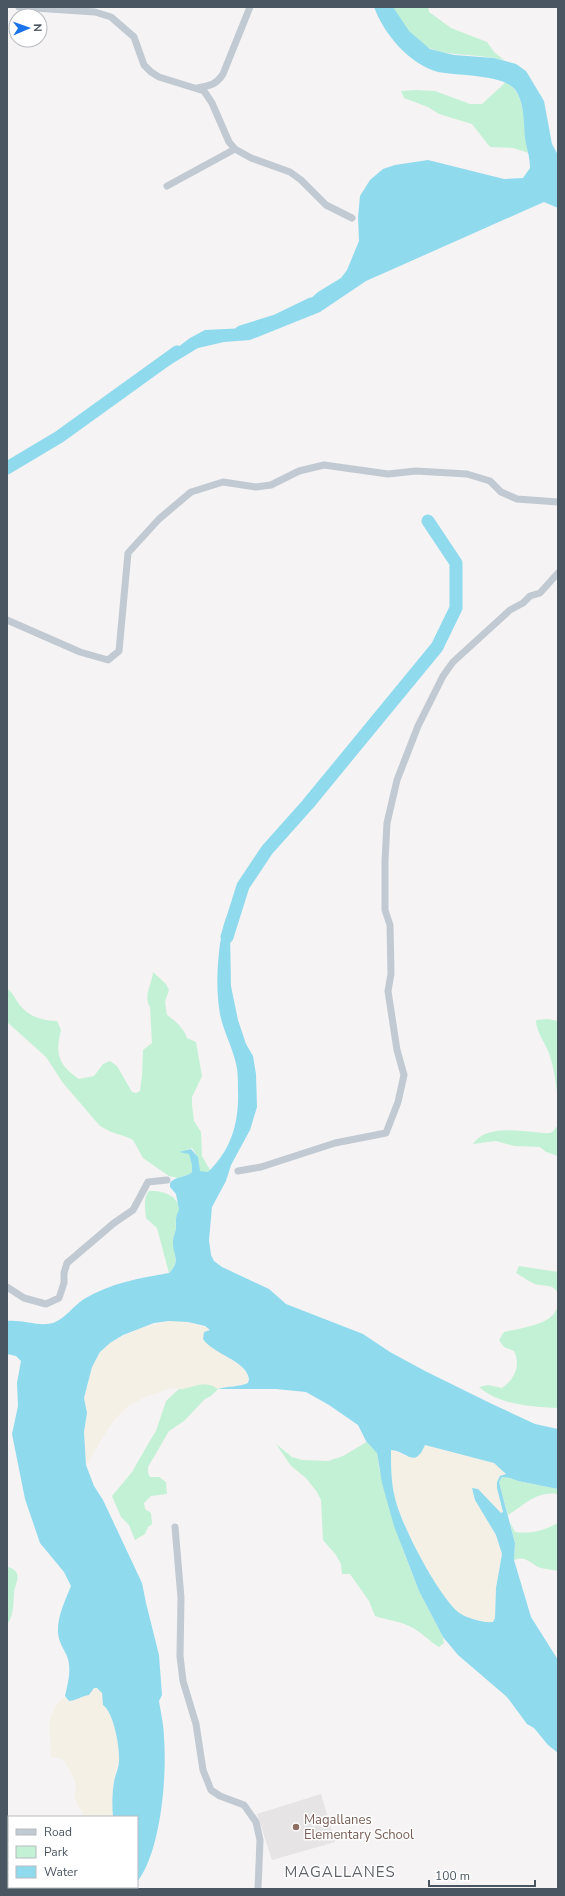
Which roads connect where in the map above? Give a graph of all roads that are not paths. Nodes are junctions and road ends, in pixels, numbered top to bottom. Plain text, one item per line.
1 (19, 7) edge
2 (250, 7) edge
3 (196, 88) junction
4 (235, 148) junction
5 (167, 186) dead end
6 (352, 218) dead end
7 (558, 502) edge
8 (558, 573) edge
9 (7, 620) edge
10 (238, 1172) dead end
11 (167, 1180) dead end
12 (7, 1287) edge
13 (175, 1527) dead end
14 (258, 1889) edge

1 - 3 street
2 - 3 street
3 - 4 street
4 - 5 street
4 - 6 street
7 - 9 street
8 - 10 street
11 - 12 street
13 - 14 street

